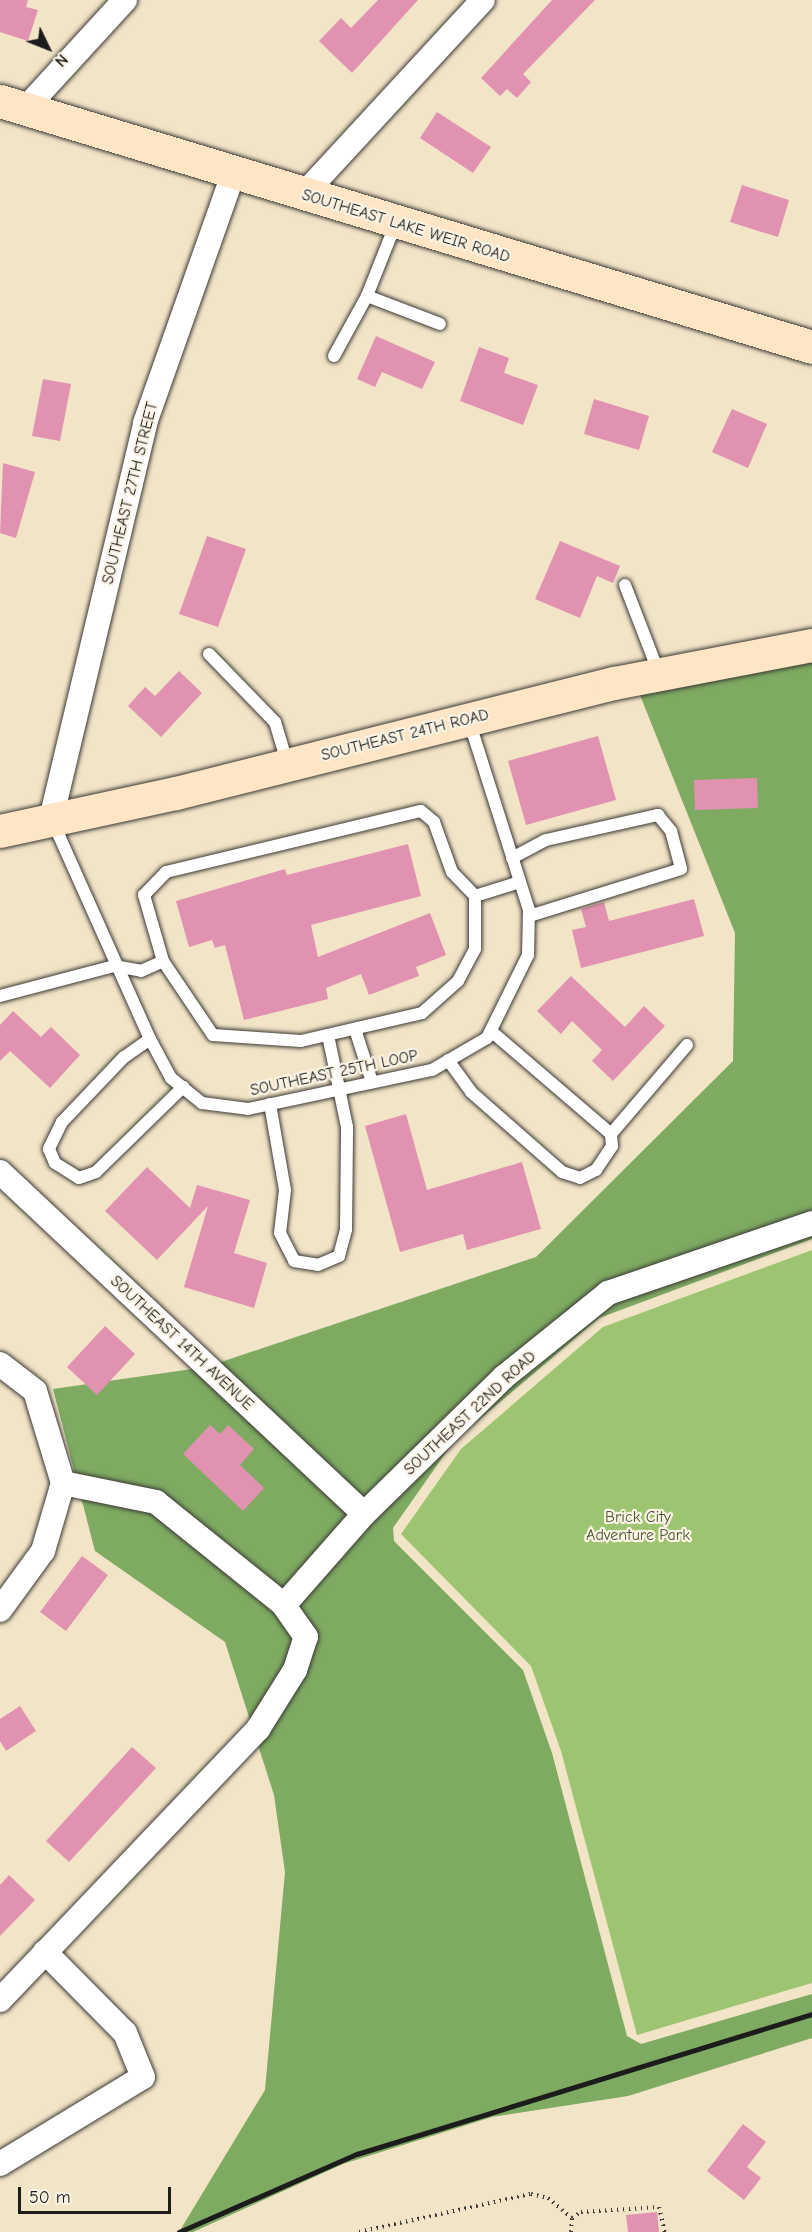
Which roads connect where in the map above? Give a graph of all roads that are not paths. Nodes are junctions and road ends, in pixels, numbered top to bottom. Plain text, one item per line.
1 (125, 0) edge
2 (483, 0) edge
3 (13, 105) edge
4 (233, 174) junction
5 (303, 195) junction
6 (396, 223) junction
7 (367, 296) junction
8 (440, 324) dead end
9 (812, 347) edge
10 (334, 356) dead end
11 (625, 585) dead end
12 (812, 645) edge
13 (209, 654) dead end
14 (660, 674) junction
15 (468, 720) junction
16 (288, 765) junction
17 (51, 819) junction
18 (0, 831) edge
19 (512, 858) junction
20 (520, 882) junction
21 (475, 896) junction
22 (529, 916) junction
23 (163, 961) junction
24 (114, 966) junction
25 (0, 996) edge
26 (355, 1029) junction
27 (492, 1031) junction
28 (328, 1035) junction
29 (150, 1039) junction
30 (687, 1046) dead end
31 (448, 1060) junction
32 (372, 1082) junction
33 (183, 1088) junction
34 (336, 1090) junction
35 (270, 1104) junction
36 (610, 1134) junction
37 (0, 1172) edge
38 (812, 1223) edge
39 (0, 1364) edge
40 (63, 1483) junction
41 (364, 1514) junction
42 (284, 1605) junction
43 (0, 1610) edge
44 (45, 1952) junction
45 (0, 2000) edge
46 (0, 2164) edge

1 - 3 street
2 - 5 street
3 - 4 street, SOUTHEAST LAKE WEIR ROAD
4 - 5 street, SOUTHEAST LAKE WEIR ROAD
4 - 17 street, SOUTHEAST 27TH STREET
5 - 6 street, SOUTHEAST LAKE WEIR ROAD
6 - 7 lane
6 - 9 street, SOUTHEAST LAKE WEIR ROAD
7 - 8 lane
7 - 10 lane
11 - 14 lane
12 - 14 street, SOUTHEAST 24TH ROAD
13 - 16 lane
14 - 15 street, SOUTHEAST 24TH ROAD
15 - 16 street, SOUTHEAST 24TH ROAD
15 - 19 lane
16 - 17 street, SOUTHEAST 24TH ROAD
17 - 18 street, SOUTHEAST 24TH ROAD
17 - 24 lane, SOUTHEAST 25TH LOOP
19 - 20 lane
19 - 22 lane
20 - 21 lane
20 - 22 lane
21 - 23 lane
21 - 26 lane
22 - 27 lane
23 - 24 lane
23 - 28 lane
24 - 25 lane
24 - 29 lane, SOUTHEAST 25TH LOOP
26 - 28 lane
26 - 32 lane
27 - 31 lane, SOUTHEAST 25TH LOOP
27 - 36 lane
28 - 34 lane
29 - 33 lane, SOUTHEAST 25TH LOOP
29 - 33 lane
30 - 36 lane
31 - 32 lane, SOUTHEAST 25TH LOOP
31 - 36 lane
32 - 34 lane, SOUTHEAST 25TH LOOP
33 - 35 lane, SOUTHEAST 25TH LOOP
34 - 35 lane, SOUTHEAST 25TH LOOP
34 - 35 lane
37 - 41 street, SOUTHEAST 14TH AVENUE
38 - 41 street, SOUTHEAST 22ND ROAD
39 - 40 street
40 - 42 street
40 - 43 street
41 - 42 street, SOUTHEAST 22ND ROAD
42 - 44 street
44 - 45 street
44 - 46 street

